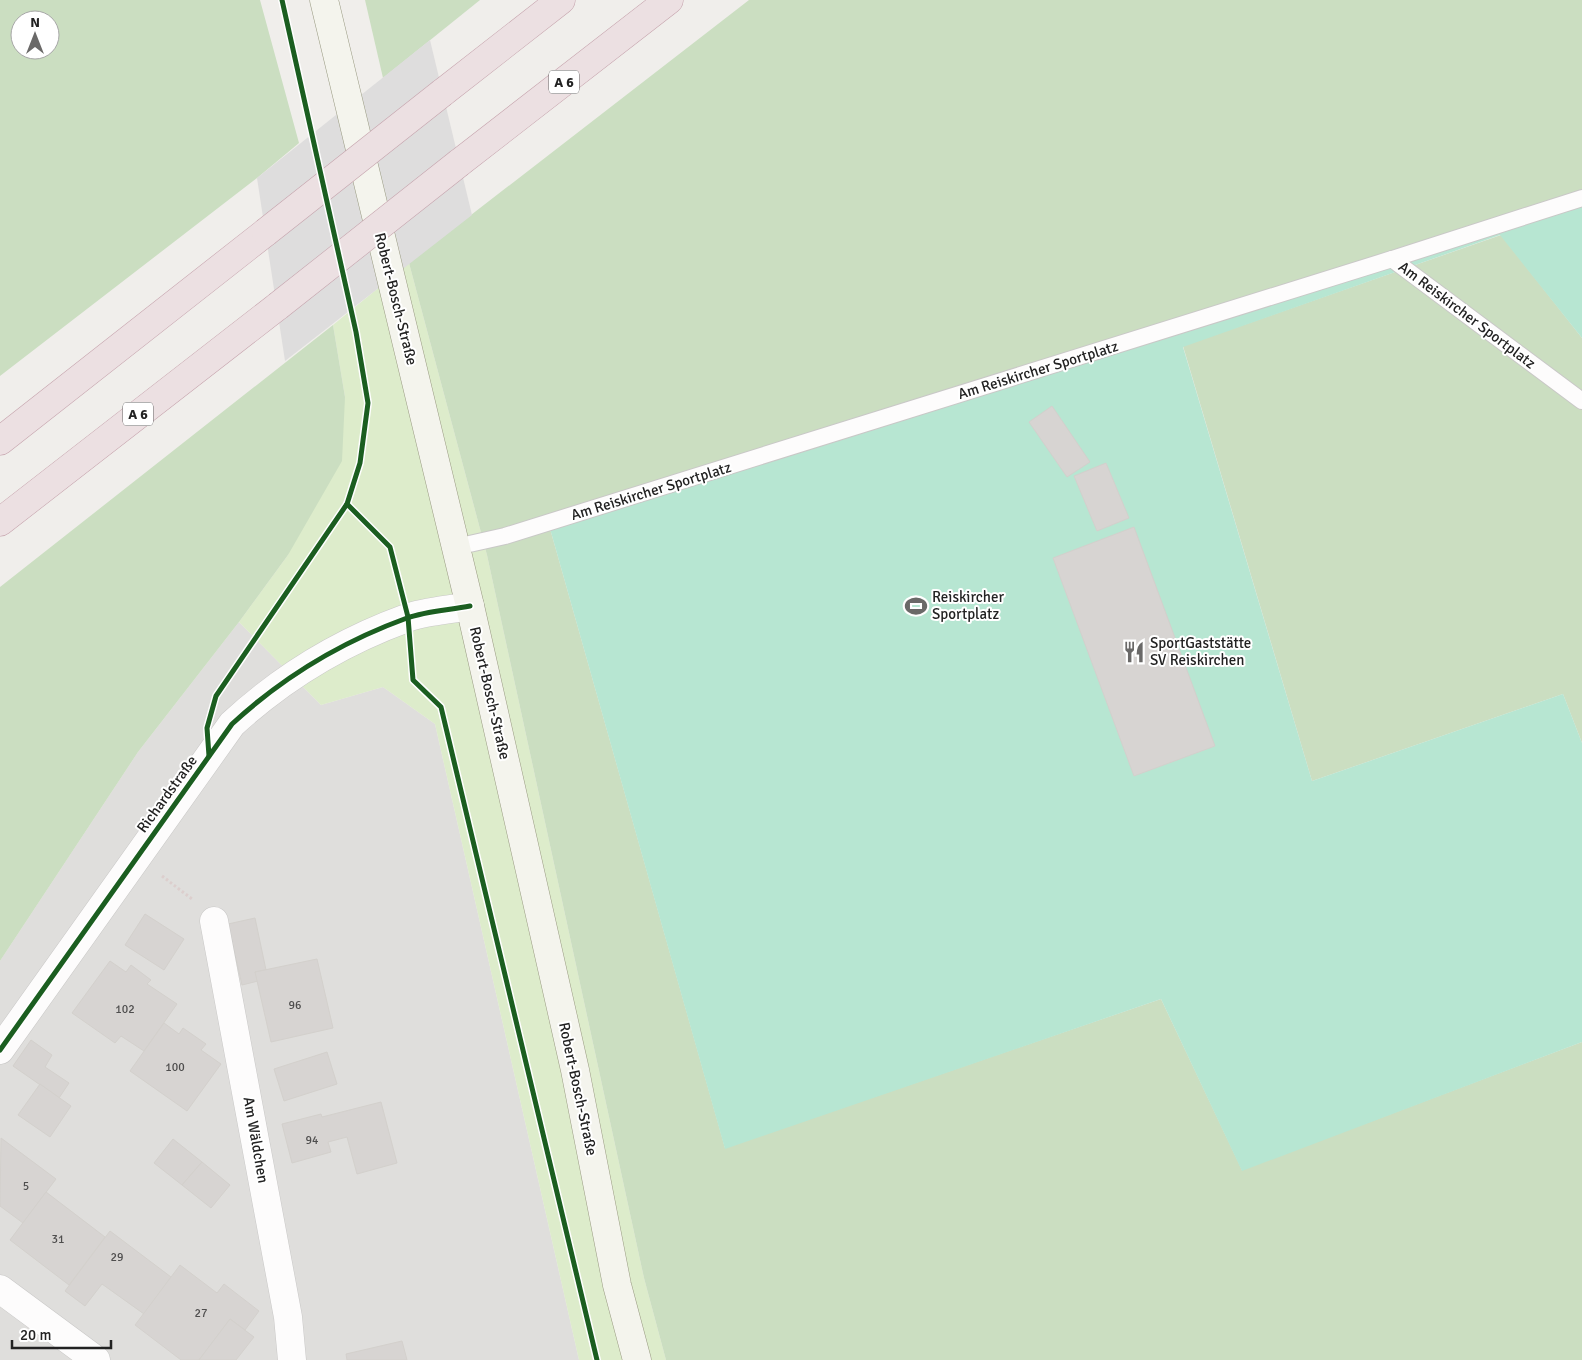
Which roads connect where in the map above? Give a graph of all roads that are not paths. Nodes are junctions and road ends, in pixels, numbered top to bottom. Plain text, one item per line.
1 (324, 0) edge
2 (561, 0) edge
3 (669, 0) edge
4 (1582, 198) edge
5 (1392, 259) junction
6 (1582, 401) edge
7 (0, 440) edge
8 (0, 522) edge
9 (456, 547) junction
10 (470, 606) junction
11 (214, 921) road end
12 (0, 1050) edge
13 (0, 1289) edge
14 (96, 1360) edge
15 (292, 1360) edge
16 (637, 1360) edge

1 - 9 main road, Robert-Bosch-Straße
2 - 7 highway, bridge
3 - 8 highway, A 6, bridge
4 - 5 lane
5 - 6 lane, Am Reiskircher Sportplatz
5 - 9 lane, Am Reiskircher Sportplatz
9 - 10 main road, Robert-Bosch-Straße
10 - 12 street, Richardstraße
10 - 16 main road, Robert-Bosch-Straße
11 - 15 street, Am Wäldchen
13 - 14 street

